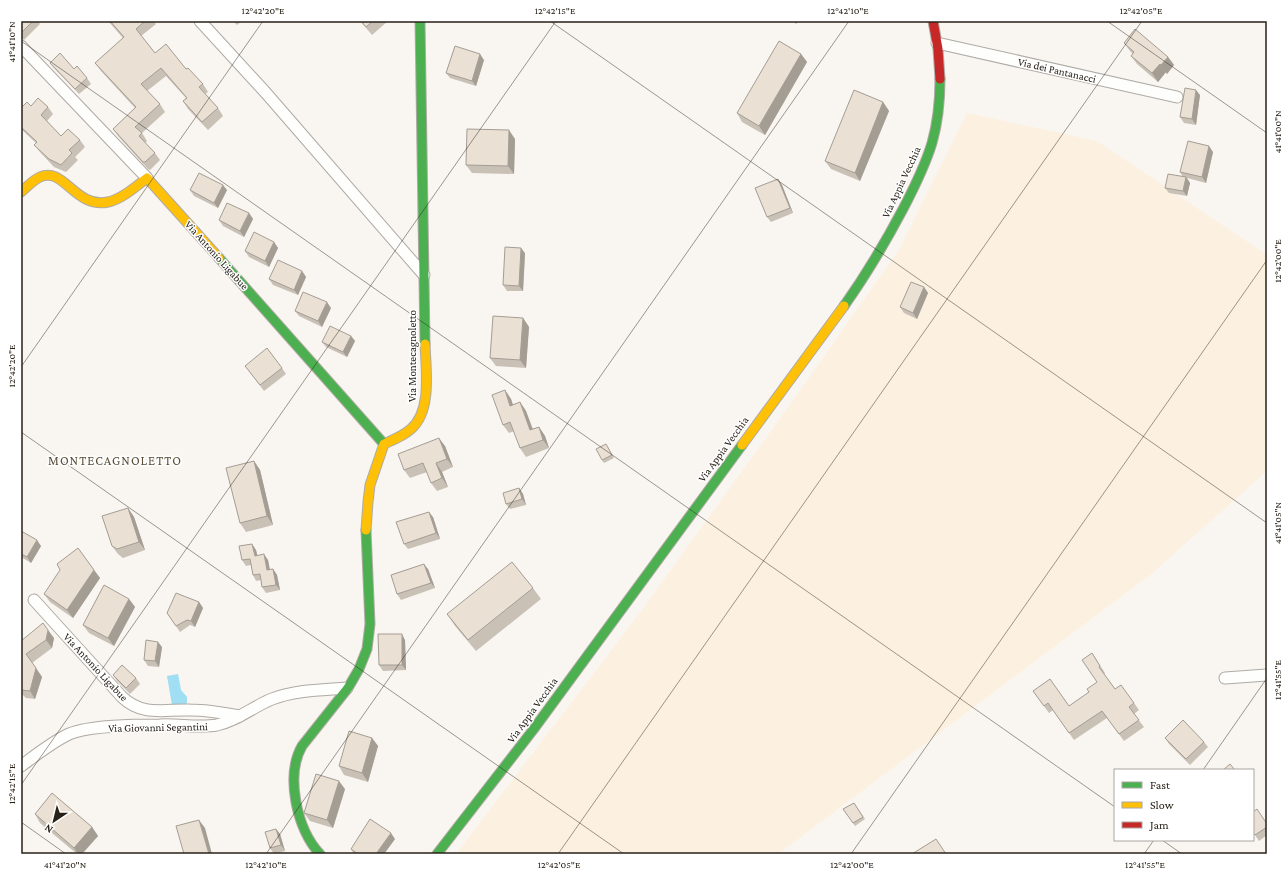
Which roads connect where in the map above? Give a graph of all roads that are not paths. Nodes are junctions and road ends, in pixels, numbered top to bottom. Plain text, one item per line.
1 (200, 21) edge
2 (420, 21) edge
3 (933, 21) edge
4 (937, 43) junction
5 (21, 46) edge
6 (1177, 97) dead end
7 (147, 178) junction
8 (21, 192) edge
9 (424, 275) junction
10 (384, 444) junction
11 (34, 600) dead end
12 (1267, 675) edge
13 (1225, 678) dead end
14 (347, 688) junction
15 (240, 716) junction
16 (21, 766) edge
17 (320, 854) edge
18 (437, 854) edge

1 - 9 street
2 - 9 street, Via Montecagnoletto
3 - 4 street, Via Appia Vecchia
4 - 6 street, Via dei Pantanacci
4 - 18 street, Via Appia Vecchia
5 - 7 street
7 - 8 street
7 - 10 street, Via Antonio Ligabue
9 - 10 street, Via Montecagnoletto
10 - 14 street
11 - 15 street, Via Antonio Ligabue
12 - 13 street
14 - 15 street, Via Giovanni Segantini
14 - 17 street
15 - 16 street, Via Giovanni Segantini

